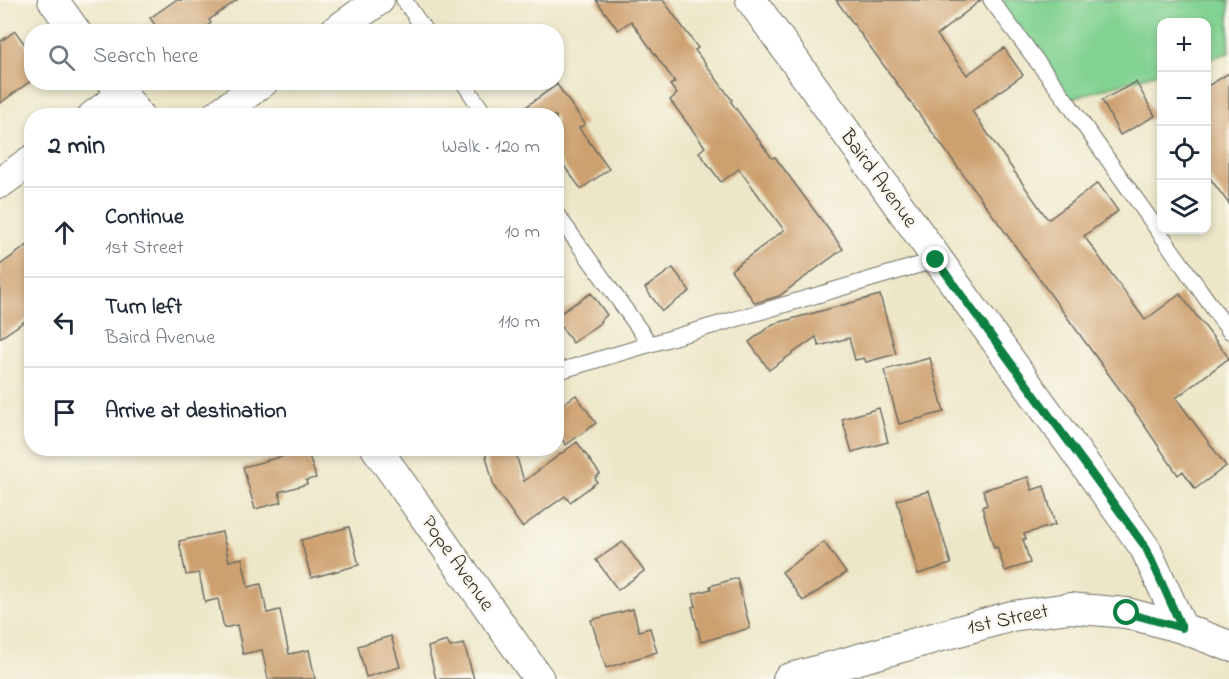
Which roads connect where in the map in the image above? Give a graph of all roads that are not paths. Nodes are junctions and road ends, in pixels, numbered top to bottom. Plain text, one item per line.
1 (53, 0) edge
2 (379, 0) edge
3 (404, 0) edge
4 (751, 0) edge
5 (991, 0) edge
6 (70, 24) edge
7 (345, 24) edge
8 (420, 24) edge
9 (252, 90) edge
10 (468, 90) edge
11 (125, 98) edge
12 (107, 108) edge
13 (227, 108) edge
14 (481, 108) edge
15 (24, 166) edge
16 (0, 183) edge
17 (564, 224) edge
18 (936, 260) junction
19 (1229, 331) edge
20 (650, 344) junction
21 (564, 370) edge
22 (382, 456) edge
23 (1182, 628) junction
24 (1229, 646) edge
25 (538, 679) edge
26 (788, 679) edge

1 - 6 street
2 - 7 street
3 - 8 lane
4 - 18 street, Baird Avenue
5 - 19 lane
9 - 13 street
10 - 14 lane
11 - 12 street
15 - 16 street
17 - 20 lane
18 - 20 lane
18 - 23 street, Baird Avenue
20 - 21 lane
22 - 25 street, Pope Avenue
23 - 24 street, 1st Street
23 - 26 street, 1st Street

